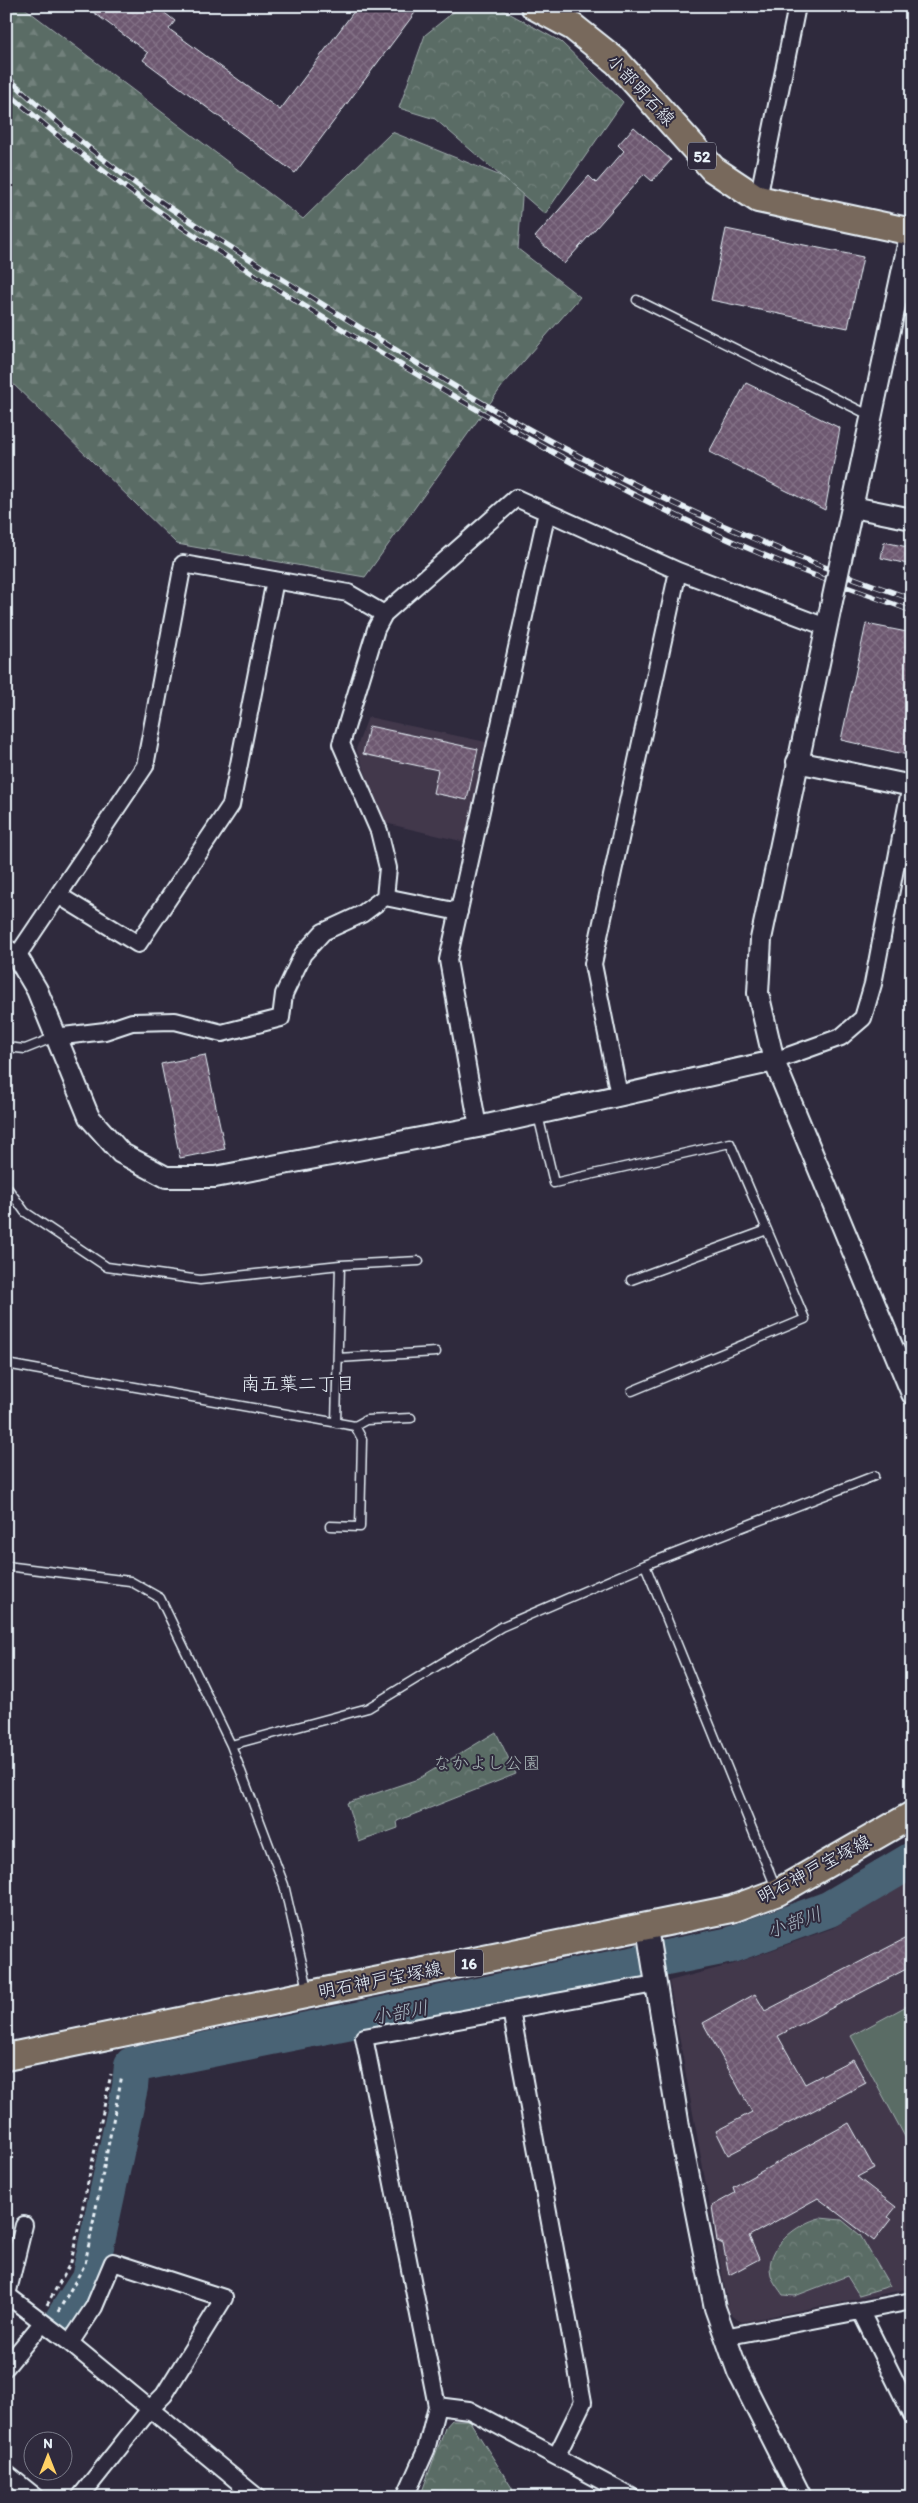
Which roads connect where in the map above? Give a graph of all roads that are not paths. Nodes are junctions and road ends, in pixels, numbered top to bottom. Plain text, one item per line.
1 (534, 6) edge
2 (797, 6) edge
3 (758, 199) junction
4 (912, 231) edge
5 (637, 300) dead end
6 (873, 417) junction
7 (853, 508) junction
8 (547, 512) junction
9 (912, 519) edge
10 (678, 571) junction
11 (275, 580) junction
12 (384, 614) junction
13 (826, 627) junction
14 (797, 762) junction
15 (912, 786) edge
16 (58, 895) junction
17 (386, 897) junction
18 (459, 912) junction
19 (12, 953) edge
20 (55, 1037) junction
21 (6, 1047) edge
22 (774, 1061) junction
23 (619, 1095) junction
24 (538, 1113) junction
25 (478, 1126) junction
26 (6, 1186) edge
27 (767, 1230) junction
28 (419, 1261) dead end
29 (340, 1265) junction
30 (631, 1280) dead end
31 (436, 1352) dead end
32 (338, 1358) junction
33 (6, 1364) edge
34 (632, 1391) dead end
35 (912, 1394) edge
36 (411, 1418) dead end
37 (336, 1423) junction
38 (355, 1426) junction
39 (874, 1476) dead end
40 (330, 1526) dead end
41 (645, 1565) junction
42 (6, 1566) edge
43 (231, 1745) junction
44 (912, 1815) edge
45 (778, 1892) junction
46 (648, 1936) junction
47 (655, 1984) junction
48 (310, 1994) junction
49 (511, 2010) junction
50 (6, 2057) edge
51 (24, 2225) dead end
52 (912, 2301) edge
53 (861, 2312) junction
54 (42, 2324) junction
55 (724, 2337) junction
56 (70, 2344) junction
57 (6, 2367) edge
58 (437, 2406) junction
59 (150, 2409) junction
60 (912, 2415) edge
61 (557, 2456) junction
62 (6, 2473) edge
63 (36, 2497) edge
64 (80, 2497) edge
65 (257, 2497) edge
66 (405, 2497) edge
67 (632, 2497) edge
68 (801, 2497) edge

1 - 3 main road, 小部明石線 / 52
2 - 3 street
3 - 4 main road, 小部明石線 / 52
4 - 6 street
5 - 6 lane
6 - 7 street
7 - 9 street
7 - 13 street, bridge
8 - 10 street
8 - 12 street
8 - 18 street
10 - 13 street
10 - 23 street
11 - 12 street
11 - 16 street
11 - 16 street
12 - 17 street
13 - 14 street
14 - 15 street
14 - 22 street
15 - 22 street
16 - 19 street
17 - 18 street
17 - 20 street
18 - 25 street
19 - 20 street
20 - 21 lane
20 - 25 street
22 - 23 street
22 - 35 street
23 - 24 street
24 - 25 street
24 - 27 lane
26 - 29 lane
27 - 30 lane
27 - 34 lane
28 - 29 lane
29 - 32 lane
31 - 32 lane
32 - 37 lane
33 - 37 lane
36 - 38 lane
37 - 38 lane
38 - 40 lane
39 - 41 lane
41 - 43 lane
41 - 45 lane
42 - 43 lane
43 - 48 lane
44 - 45 main road, 明石神戸宝塚線 / 16
45 - 46 main road, 明石神戸宝塚線 / 16
46 - 47 street
46 - 48 main road, 明石神戸宝塚線 / 16
47 - 49 street
47 - 55 street
48 - 50 main road, 明石神戸宝塚線 / 16
49 - 58 street
49 - 61 street
51 - 54 street
52 - 53 street
53 - 55 street
53 - 60 street
54 - 56 street
54 - 57 street
55 - 68 street
56 - 59 street
56 - 59 street
58 - 61 street
58 - 66 street
59 - 64 street
59 - 65 street
61 - 67 street
62 - 63 street

